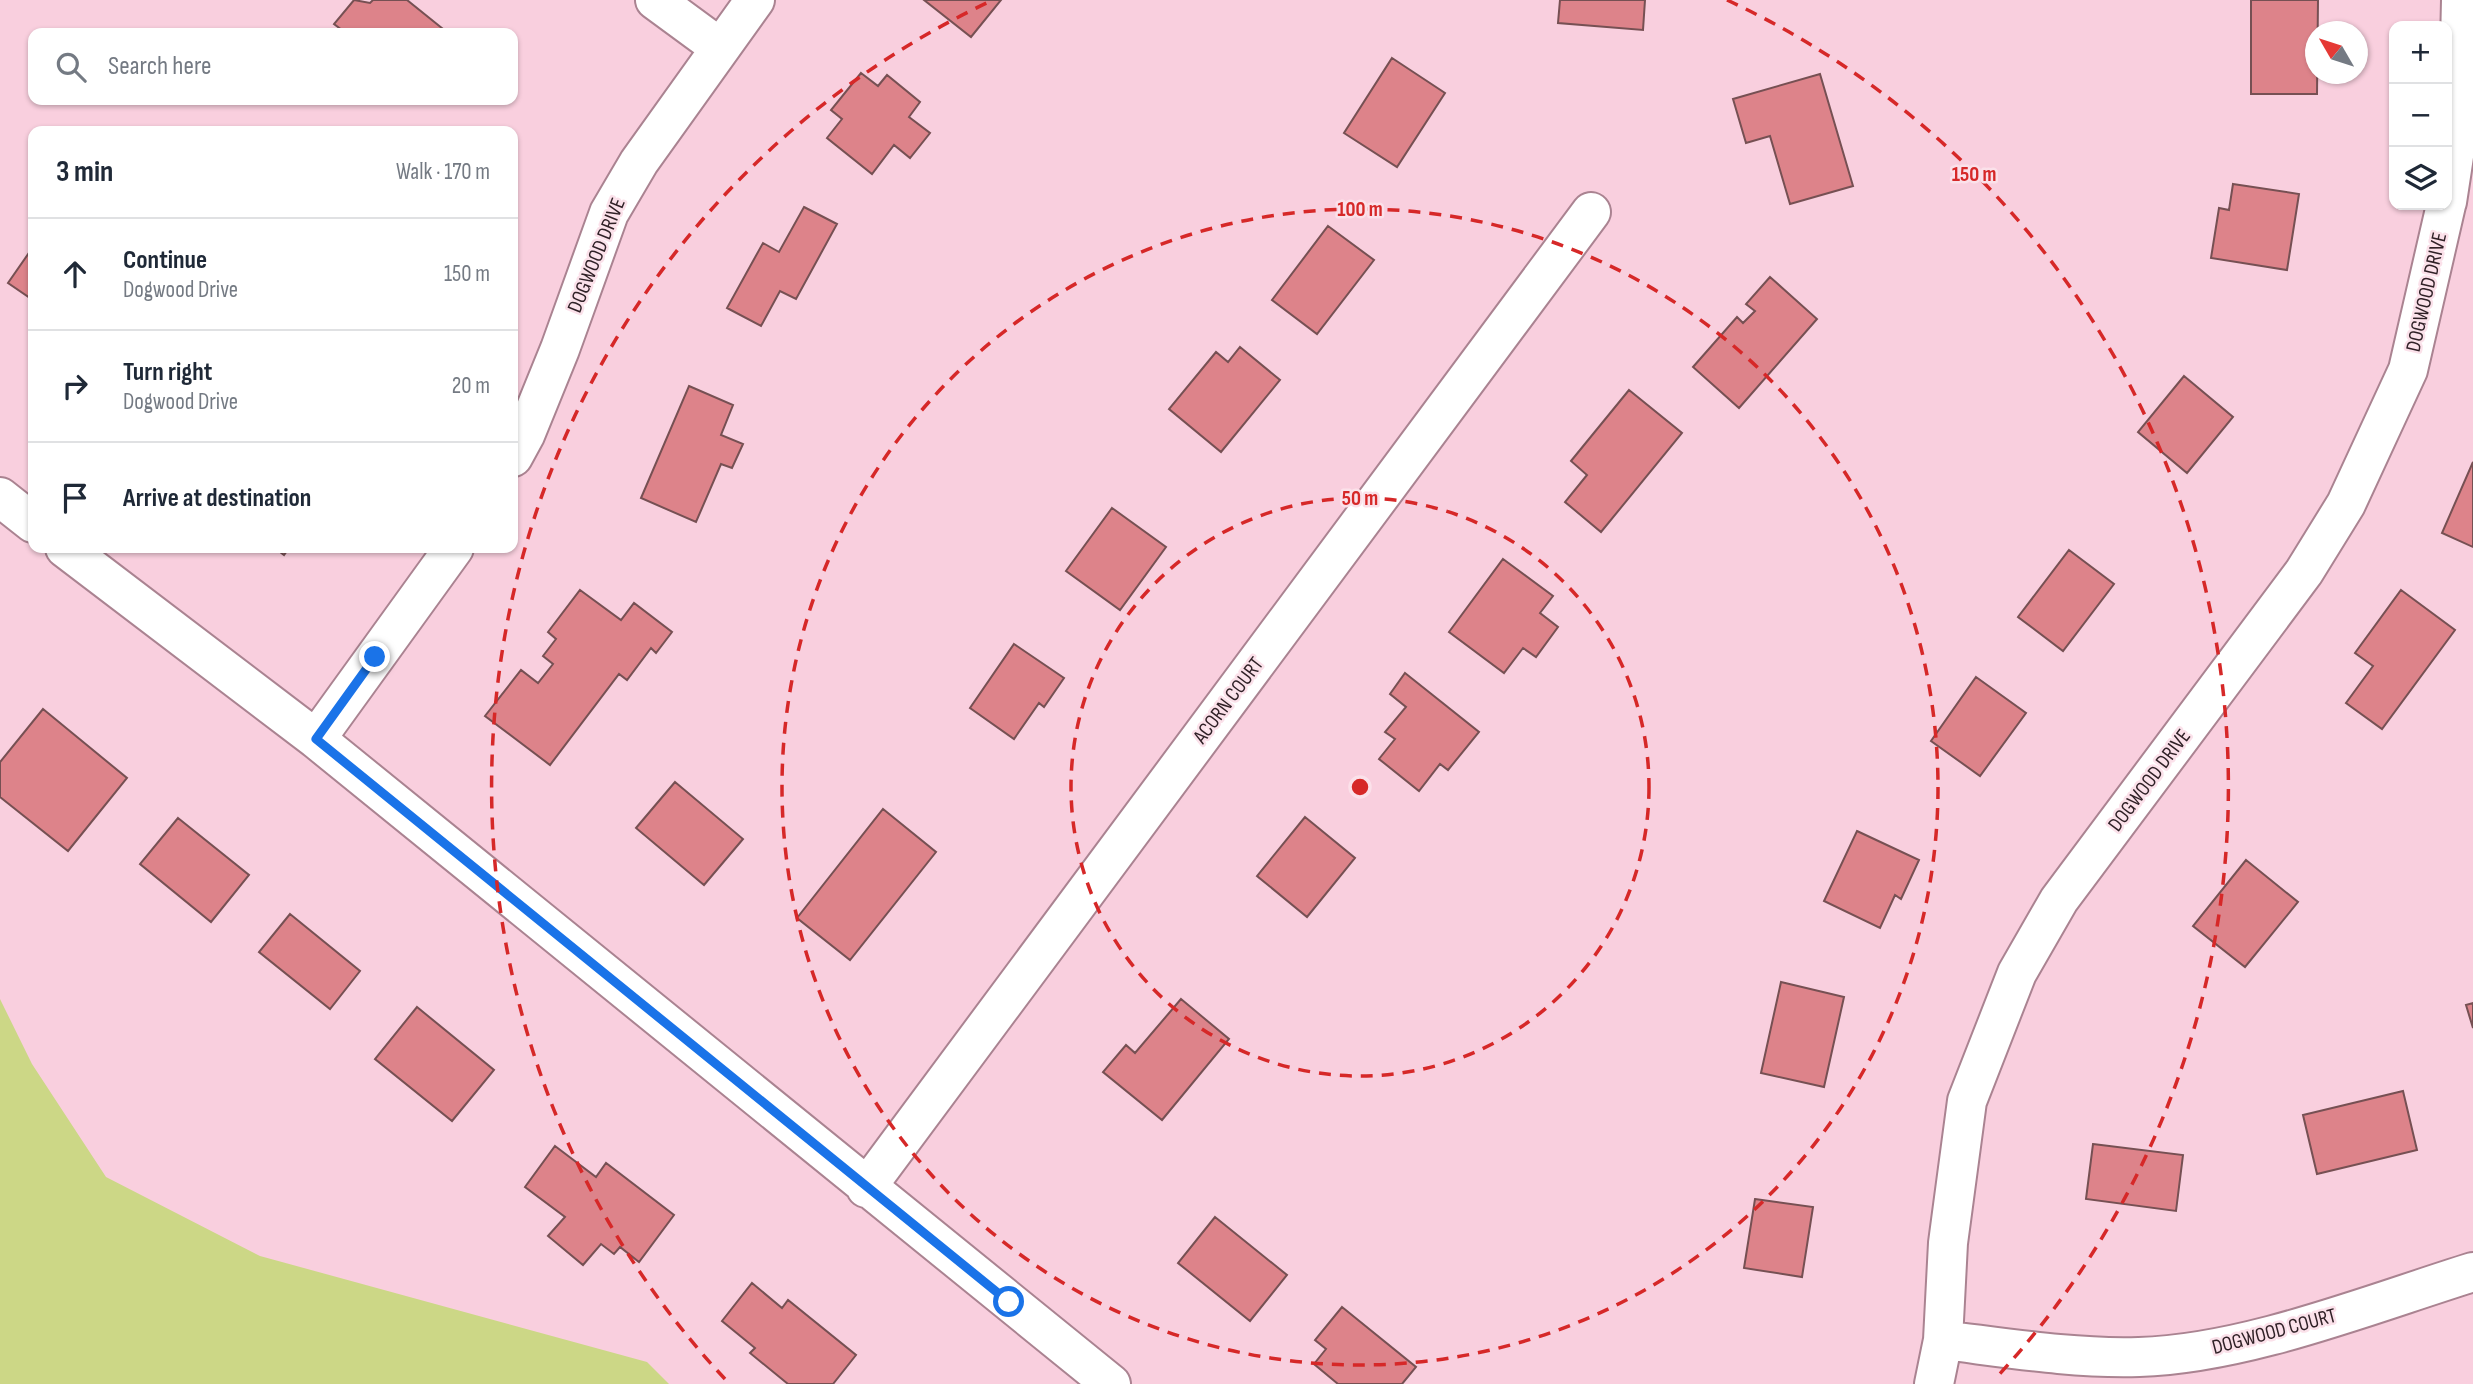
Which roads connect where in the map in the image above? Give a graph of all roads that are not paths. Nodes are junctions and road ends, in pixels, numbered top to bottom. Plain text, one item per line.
1 (655, 0) edge
2 (755, 0) edge
3 (2462, 0) edge
4 (719, 47) junction
5 (2452, 166) edge
6 (2444, 210) edge
7 (1591, 212) dead end
8 (518, 448) edge
9 (0, 497) edge
10 (28, 519) edge
11 (72, 553) edge
12 (450, 553) edge
13 (316, 739) junction
14 (866, 1188) junction
15 (2473, 1272) edge
16 (1943, 1340) junction
17 (1111, 1384) edge
18 (1934, 1384) edge

1 - 4 street
2 - 4 street, DOGWOOD DRIVE
3 - 5 street, DOGWOOD DRIVE
4 - 8 street, DOGWOOD DRIVE
6 - 16 street, DOGWOOD DRIVE
7 - 14 street, ACORN COURT
9 - 10 street
11 - 13 street
12 - 13 street
13 - 14 street
14 - 17 street
15 - 16 street, DOGWOOD COURT
16 - 18 street, DOGWOOD DRIVE

